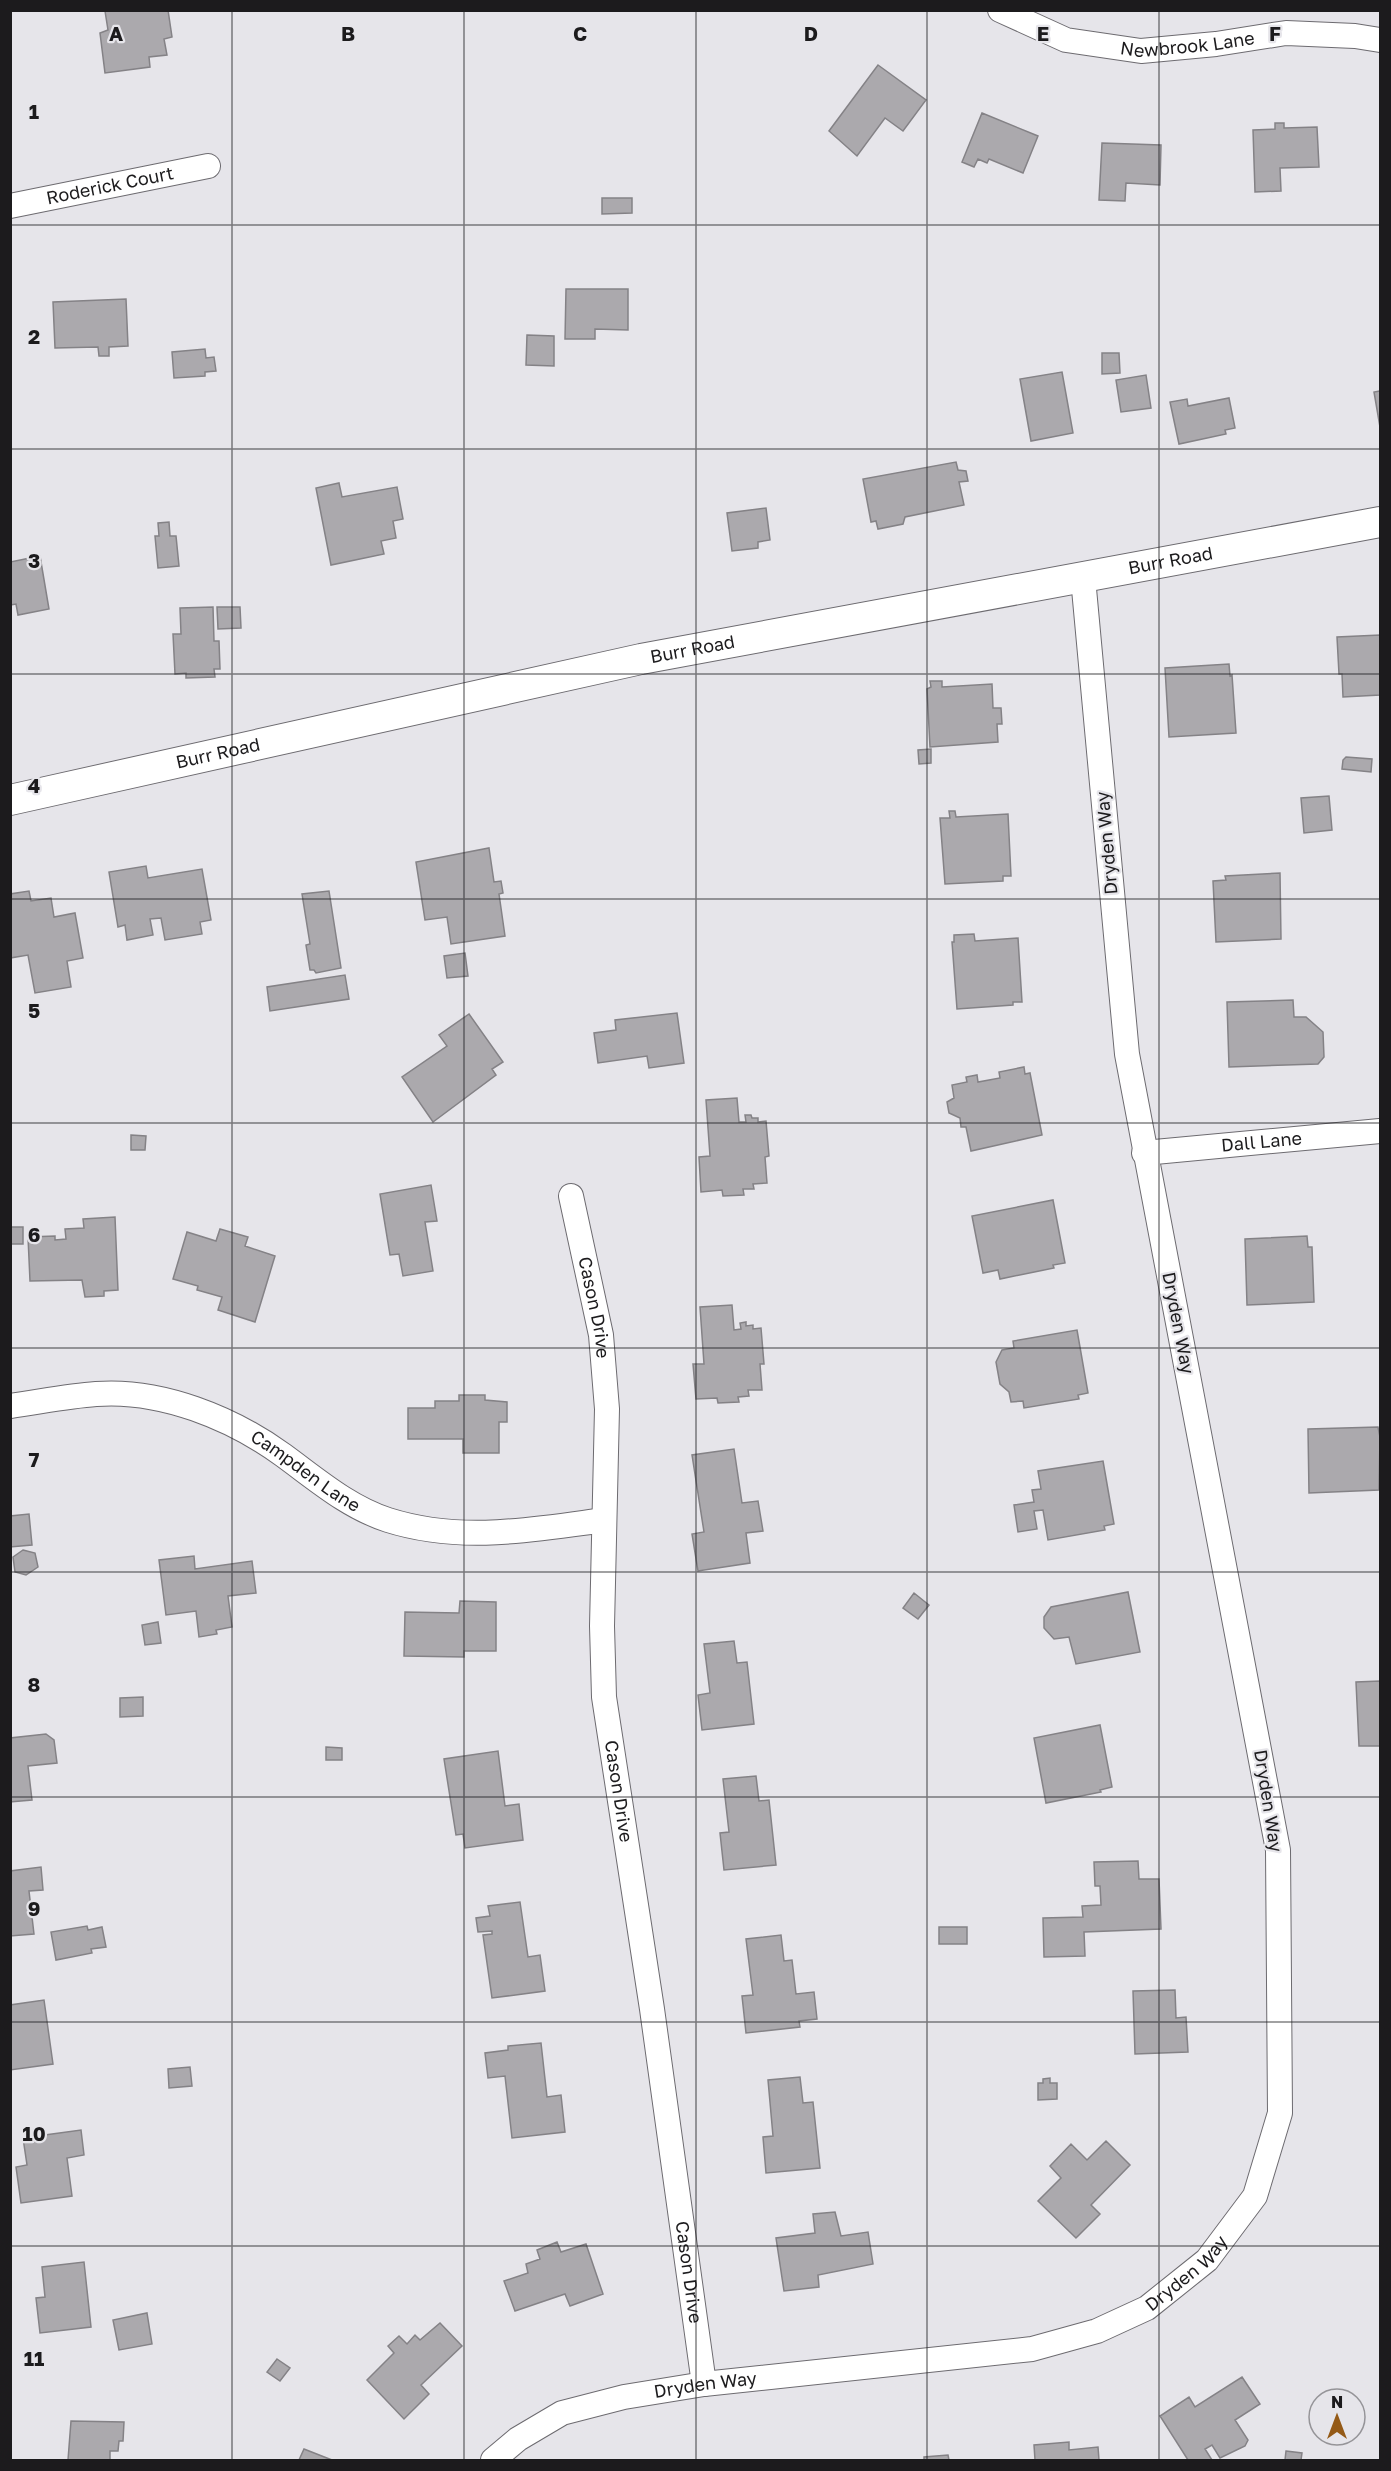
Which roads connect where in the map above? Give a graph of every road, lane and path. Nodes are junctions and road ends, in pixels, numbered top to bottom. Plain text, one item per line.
1 (1000, 10) edge
2 (1380, 40) edge
3 (208, 165) dead end
4 (10, 206) edge
5 (1380, 522) edge
6 (1083, 578) junction
7 (10, 800) edge
8 (1380, 1131) edge
9 (1144, 1153) junction
10 (571, 1196) dead end
11 (10, 1406) edge
12 (604, 1520) junction
13 (704, 2385) junction
14 (493, 2460) edge

1 - 2 street, Newbrook Lane
3 - 4 street, Roderick Court
5 - 6 street, Burr Road
6 - 7 street, Burr Road
6 - 9 street, Dryden Way
8 - 9 street, Dall Lane
9 - 13 street, Dryden Way
10 - 12 street, Cason Drive
11 - 12 street, Campden Lane
12 - 13 street, Cason Drive
13 - 14 street, Dryden Way

